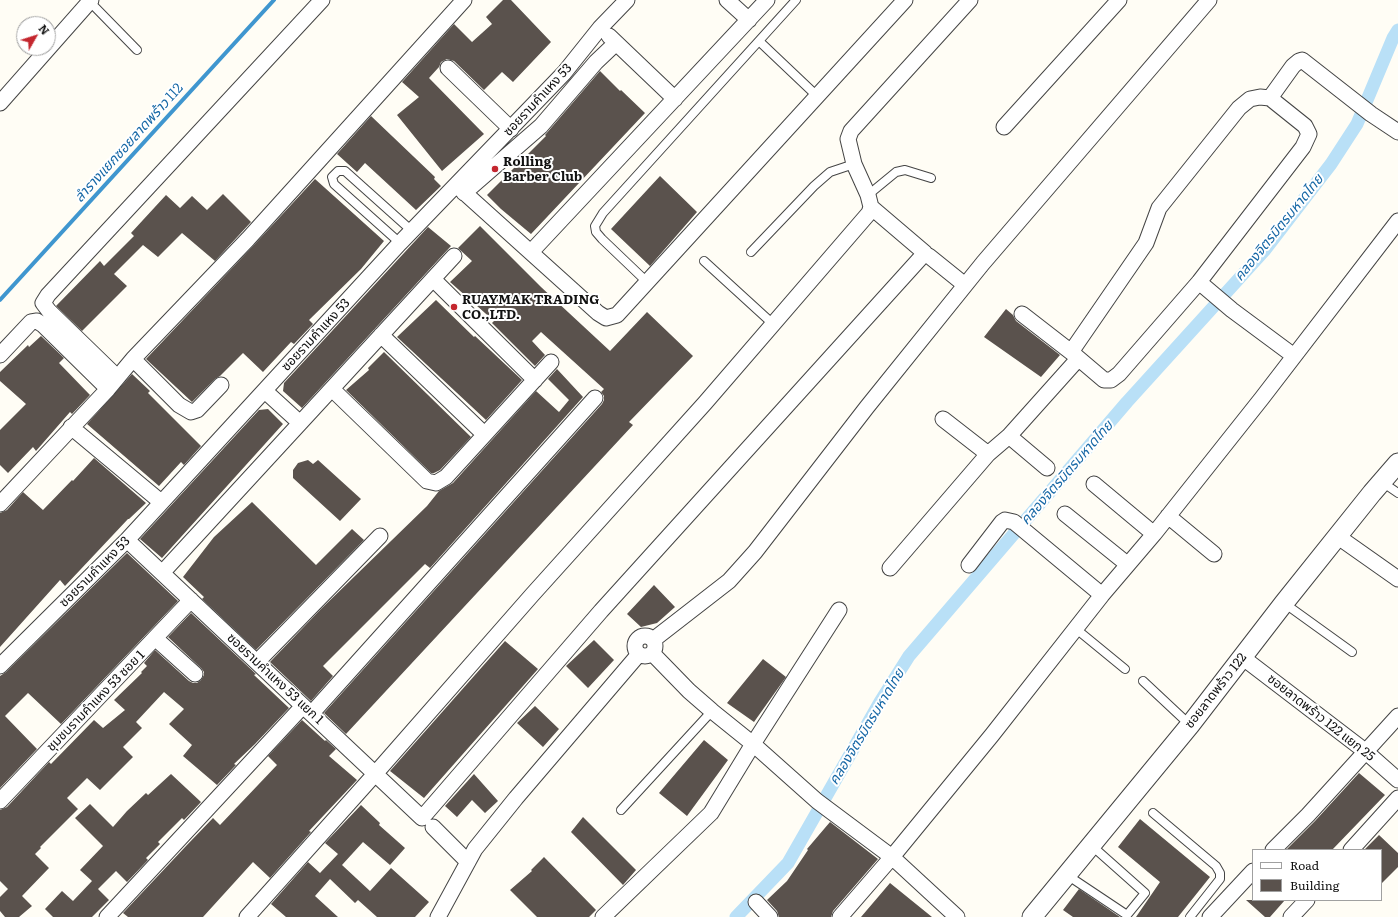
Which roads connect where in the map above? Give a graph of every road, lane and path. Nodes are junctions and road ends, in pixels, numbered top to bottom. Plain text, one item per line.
1 (322, 0) edge
2 (464, 0) edge
3 (626, 0) edge
4 (727, 0) edge
5 (768, 0) edge
6 (796, 0) edge
7 (905, 0) edge
8 (970, 0) edge
9 (1119, 0) edge
10 (1209, 0) edge
11 (91, 1) edge
12 (749, 20) junction
13 (600, 28) junction
14 (759, 41) junction
15 (616, 43) junction
16 (137, 50) dead end
17 (448, 68) dead end
18 (818, 96) junction
19 (675, 98) junction
20 (1270, 98) junction
21 (0, 103) edge
22 (1004, 127) dead end
23 (510, 129) junction
24 (1398, 132) edge
25 (854, 164) junction
26 (931, 178) dead end
27 (460, 189) junction
28 (870, 201) junction
29 (1398, 221) edge
30 (412, 231) junction
31 (1393, 240) edge
32 (400, 243) junction
33 (531, 252) junction
34 (751, 252) dead end
35 (454, 256) dead end
36 (929, 256) dead end
37 (704, 261) dead end
38 (433, 279) junction
39 (647, 282) junction
40 (1199, 282) junction
41 (965, 285) junction
42 (1022, 314) dead end
43 (773, 324) junction
44 (382, 335) junction
45 (0, 355) edge
46 (1074, 356) junction
47 (1294, 356) junction
48 (133, 359) junction
49 (551, 362) dead end
50 (535, 380) junction
51 (113, 383) junction
52 (221, 385) dead end
53 (332, 388) junction
54 (265, 390) junction
55 (595, 398) dead end
56 (942, 419) dead end
57 (300, 423) junction
58 (71, 427) junction
59 (484, 434) junction
60 (1009, 436) junction
61 (988, 454) junction
62 (1398, 463) edge
63 (1047, 468) dead end
64 (1382, 482) junction
65 (1094, 484) dead end
66 (1398, 493) edge
67 (161, 502) junction
68 (0, 504) edge
69 (1065, 514) dead end
70 (1168, 516) junction
71 (1154, 534) junction
72 (380, 536) dead end
73 (1337, 536) junction
74 (127, 540) junction
75 (1214, 554) dead end
76 (970, 564) dead end
77 (1127, 564) junction
78 (890, 568) dead end
79 (162, 573) junction
80 (1398, 579) edge
81 (1102, 595) junction
82 (191, 600) junction
83 (1284, 603) junction
84 (839, 610) dead end
85 (1075, 628) junction
86 (155, 638) junction
87 (648, 649) junction
88 (1352, 652) dead end
89 (1242, 657) junction
90 (257, 662) junction
91 (0, 666) edge
92 (1125, 669) dead end
93 (195, 674) dead end
94 (1143, 681) dead end
95 (308, 710) junction
96 (712, 711) junction
97 (1398, 716) edge
98 (1190, 725) junction
99 (753, 744) junction
100 (1365, 751) junction
101 (375, 774) junction
102 (1398, 780) edge
103 (1398, 798) edge
104 (0, 801) edge
105 (620, 810) dead end
106 (1152, 813) dead end
107 (427, 822) junction
108 (1091, 844) junction
109 (1274, 849) edge
110 (1352, 849) edge
111 (892, 857) junction
112 (468, 862) junction
113 (1252, 872) edge
114 (1066, 874) junction
115 (1305, 901) edge
116 (756, 902) dead end
117 (107, 917) edge
118 (247, 917) edge
119 (438, 917) edge
120 (603, 917) edge
121 (770, 917) edge
122 (840, 917) edge
123 (957, 917) edge
124 (1032, 917) edge
125 (1190, 917) edge
126 (1210, 917) edge
127 (1291, 917) edge

1 - 51 street
2 - 48 street
3 - 13 street, ซอยรามคำแหง 53
4 - 12 street
5 - 12 street
6 - 14 lane
7 - 18 street
8 - 25 street
9 - 22 street
10 - 41 street
11 - 16 lane
11 - 21 street
12 - 19 street
13 - 15 street
13 - 23 street, ซอยรามคำแหง 53
14 - 18 lane
14 - 39 lane
15 - 19 street
15 - 27 street
17 - 23 street
18 - 39 street
19 - 33 street
20 - 24 street
20 - 40 street
20 - 46 street
23 - 27 street, ซอยรามคำแหง 53
25 - 28 street
25 - 34 lane
26 - 28 lane
27 - 30 street, ซอยรามคำแหง 53
27 - 33 street
28 - 43 street
28 - 107 street
29 - 31 street
30 - 32 street, ซอยรามคำแหง 53
30 - 32 lane
31 - 47 street
32 - 54 street, ซอยรามคำแหง 53
33 - 39 street
35 - 38 street
36 - 41 street
37 - 43 lane
38 - 44 street
38 - 50 street
40 - 46 street
40 - 47 street
41 - 87 street
42 - 46 street
43 - 101 street
44 - 53 street
44 - 59 street
45 - 51 street
46 - 60 street
47 - 70 street
48 - 51 street
48 - 52 street
49 - 50 street
50 - 59 street
51 - 58 street
53 - 57 street
53 - 59 street
54 - 57 street
54 - 67 street, ซอยรามคำแหง 53
55 - 95 street
56 - 61 street
57 - 79 street
58 - 67 street
58 - 68 street
60 - 61 street
60 - 63 street
61 - 78 street
62 - 64 street, ซอยลาดพร้าว 122
64 - 66 lane
64 - 73 street, ซอยลาดพร้าว 122
65 - 71 street
67 - 74 street, ซอยรามคำแหง 53
69 - 77 street
70 - 71 street
70 - 75 street
71 - 77 street
72 - 90 street
73 - 80 street
73 - 83 street, ซอยลาดพร้าว 122
74 - 79 street, ซอยรามคำแหง 53 แยก 1
74 - 91 street, ซอยรามคำแหง 53
76 - 81 street
77 - 81 street
79 - 82 street, ซอยรามคำแหง 53 แยก 1
81 - 85 street
82 - 86 street, ชุมชนรามคำแหง 53 ซอย 1
82 - 90 street, ซอยรามคำแหง 53 แยก 1
83 - 88 lane
83 - 89 street, ซอยลาดพร้าว 122
84 - 99 street
85 - 92 lane
85 - 111 street
86 - 93 street
86 - 104 street, ชุมชนรามคำแหง 53 ซอย 1
87 - 96 street
87 - 112 street
89 - 98 street, ซอยลาดพร้าว 122
89 - 100 street, ซอยลาดพร้าว 122 แยก 25
90 - 95 street, ซอยรามคำแหง 53 แยก 1
94 - 98 lane
95 - 101 street, ซอยรามคำแหง 53 แยก 1
95 - 117 street
96 - 99 street
96 - 105 lane
97 - 100 street
98 - 108 street, ซอยลาดพร้าว 122
99 - 111 street
99 - 120 street
100 - 102 street, ซอยลาดพร้าว 122 แยก 25
100 - 109 street
101 - 107 street, ซอยรามคำแหง 53 แยก 1
101 - 118 street
103 - 110 street
106 - 125 lane
107 - 112 street, ซอยรามคำแหง 53 แยก 1
108 - 114 street, ซอยลาดพร้าว 122
108 - 114 lane
111 - 122 street
111 - 123 street
112 - 119 street
113 - 126 street
114 - 124 street, ซอยลาดพร้าว 122
115 - 127 street
116 - 121 street

